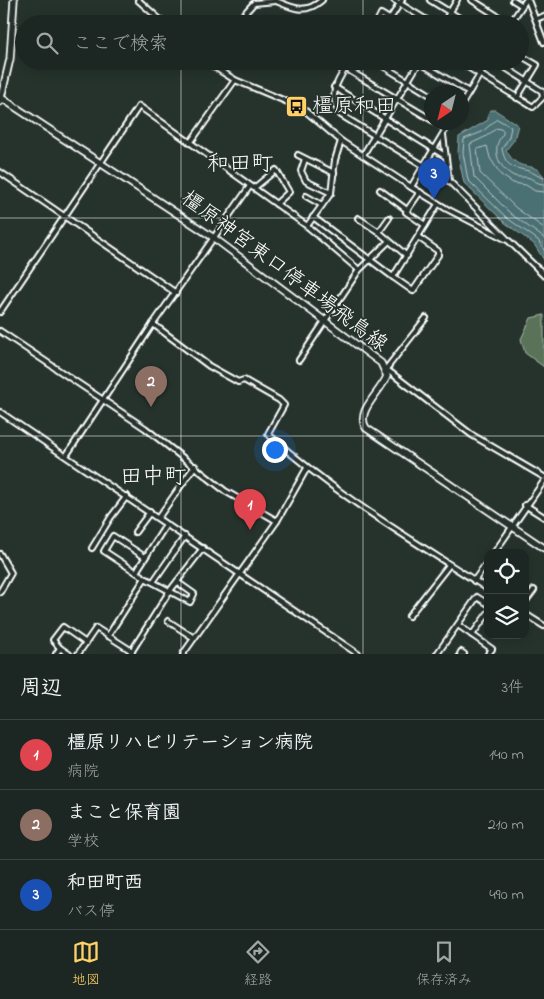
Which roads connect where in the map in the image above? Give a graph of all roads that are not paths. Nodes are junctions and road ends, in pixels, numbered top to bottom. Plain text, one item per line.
1 (14, 0) edge
2 (138, 0) edge
3 (322, 0) edge
4 (394, 0) edge
5 (430, 0) edge
6 (457, 0) edge
7 (472, 0) edge
8 (512, 0) edge
9 (526, 0) edge
10 (275, 1) edge
11 (401, 2) edge
12 (522, 6) junction
13 (450, 12) junction
14 (158, 15) edge
15 (243, 15) edge
16 (393, 15) edge
17 (420, 15) edge
18 (448, 15) edge
19 (455, 15) edge
20 (496, 15) edge
21 (516, 15) edge
22 (544, 16) edge
23 (536, 19) junction
24 (544, 39) edge
25 (529, 60) edge
26 (219, 70) edge
27 (344, 70) edge
28 (348, 70) edge
29 (390, 70) edge
30 (414, 70) edge
31 (432, 70) edge
32 (472, 70) edge
33 (483, 70) edge
34 (508, 70) edge
35 (480, 75) junction
36 (235, 80) junction
37 (408, 81) junction
38 (527, 82) junction
39 (457, 85) edge
40 (334, 87) junction
41 (424, 91) edge
42 (469, 92) edge
43 (517, 98) junction
44 (0, 99) edge
45 (397, 99) junction
46 (424, 115) edge
47 (385, 118) junction
48 (446, 130) edge
49 (443, 135) junction
50 (374, 137) junction
51 (342, 141) junction
52 (190, 143) junction
53 (435, 148) junction
54 (298, 155) dead end
55 (363, 155) junction
56 (445, 156) junction
57 (305, 159) junction
58 (101, 162) junction
59 (423, 167) junction
60 (0, 172) edge
61 (334, 174) junction
62 (449, 181) junction
63 (411, 186) junction
64 (252, 187) junction
65 (380, 190) dead end
66 (420, 192) junction
67 (331, 193) junction
68 (306, 196) dead end
69 (276, 204) junction
70 (438, 204) junction
71 (322, 205) junction
72 (407, 210) junction
73 (65, 216) junction
74 (313, 217) junction
75 (358, 218) dead end
76 (389, 218) dead end
77 (425, 225) junction
78 (307, 226) junction
79 (379, 232) junction
80 (418, 237) junction
81 (214, 238) junction
82 (509, 241) junction
83 (388, 242) junction
84 (407, 256) junction
85 (370, 260) junction
86 (359, 270) junction
87 (539, 270) joint
88 (544, 275) edge
89 (392, 277) junction
90 (176, 293) junction
91 (0, 312) edge
92 (426, 318) dead end
93 (326, 321) junction
94 (154, 324) junction
95 (0, 331) edge
96 (299, 360) dead end
97 (386, 370) junction
98 (102, 400) junction
99 (0, 412) edge
100 (66, 456) junction
101 (195, 466) junction
102 (307, 468) junction
103 (544, 481) edge
104 (127, 496) junction
105 (526, 505) junction
106 (150, 512) junction
107 (544, 517) edge
108 (158, 518) junction
109 (277, 521) junction
110 (166, 525) junction
111 (512, 526) junction
112 (135, 532) dead end
113 (185, 536) junction
114 (92, 548) dead end
115 (203, 548) junction
116 (544, 548) edge
117 (497, 549) edge
118 (0, 554) edge
119 (145, 557) junction
120 (449, 565) junction
121 (484, 567) edge
122 (136, 572) junction
123 (238, 574) junction
124 (146, 578) junction
125 (474, 581) junction
126 (153, 582) junction
127 (177, 582) junction
128 (484, 587) edge
129 (534, 590) dead end
130 (0, 592) edge
131 (169, 592) junction
132 (529, 597) edge
133 (484, 601) edge
134 (409, 616) dead end
135 (529, 617) edge
136 (484, 618) edge
137 (168, 621) dead end
138 (458, 625) junction
139 (544, 626) edge
140 (472, 635) junction
141 (108, 636) junction
142 (194, 638) junction
143 (86, 643) junction
144 (60, 648) junction
145 (131, 652) edge
146 (56, 654) edge
147 (69, 654) edge
148 (78, 654) edge
149 (183, 654) edge
150 (358, 654) edge
151 (437, 654) edge
152 (488, 654) edge

1 - 44 main road, 橿原神宮東口停車場飛鳥線
2 - 14 street
3 - 10 street
4 - 11 street
5 - 13 street
6 - 13 street
7 - 20 street
8 - 12 street
9 - 12 street
9 - 23 street
10 - 15 street
11 - 16 street
11 - 17 street
12 - 21 street
13 - 18 street
13 - 19 street
22 - 23 street
23 - 24 street
25 - 38 street
26 - 36 street
27 - 40 street
28 - 45 street
29 - 37 street
30 - 37 street
31 - 39 street
32 - 35 street
33 - 35 street
34 - 38 street
35 - 42 street
35 - 43 street
36 - 51 street
36 - 52 street
37 - 41 street
37 - 45 street
38 - 43 street
38 - 43 street
40 - 47 street
40 - 50 street
44 - 58 main road, 橿原神宮東口停車場飛鳥線
45 - 46 street
45 - 47 street
47 - 50 street
47 - 53 street
48 - 49 street
49 - 53 street
49 - 56 street
50 - 55 street
50 - 59 street
51 - 55 street
51 - 61 street
52 - 58 street
52 - 64 street
53 - 56 street
53 - 59 street
54 - 57 street
55 - 63 street
56 - 62 street
57 - 61 street
57 - 67 street
58 - 73 street
58 - 81 main road, 橿原神宮東口停車場飛鳥線
59 - 62 street
59 - 63 street
60 - 73 street
61 - 67 street
62 - 82 street
63 - 66 street
64 - 69 street
64 - 69 street
64 - 81 street
65 - 72 street
66 - 70 street
66 - 72 street
67 - 71 street
68 - 71 street
69 - 78 street
70 - 77 street
70 - 82 street
71 - 74 street
72 - 77 street
73 - 90 street
73 - 91 street
74 - 78 street
74 - 85 street
75 - 79 street
76 - 79 street
77 - 80 street
78 - 86 street
79 - 83 street
80 - 84 street
80 - 89 street
81 - 90 street
81 - 93 main road, 橿原神宮東口停車場飛鳥線
82 - 87 street
83 - 84 street
83 - 85 street
84 - 89 street
85 - 86 street
85 - 89 street
86 - 93 street
87 - 88 street
90 - 94 street
92 - 97 street
93 - 96 street
93 - 97 main road, 橿原神宮東口停車場飛鳥線
94 - 98 street
94 - 102 street
95 - 98 street
97 - 103 street
97 - 111 main road, 橿原神宮東口停車場飛鳥線
98 - 100 street
98 - 101 street
99 - 100 street
100 - 104 street
101 - 108 street
101 - 109 street
102 - 109 street
102 - 120 street
103 - 105 street
104 - 106 street
104 - 114 street
105 - 107 street
105 - 111 street
106 - 108 street
106 - 112 street
108 - 110 street
109 - 123 street
110 - 113 street
110 - 119 street
111 - 116 main road, 橿原神宮東口停車場飛鳥線
111 - 117 street
113 - 115 street
113 - 126 street
115 - 123 street
115 - 127 street
118 - 130 street
119 - 122 street
119 - 122 street
120 - 125 street
120 - 134 street
121 - 125 street
122 - 124 street
123 - 142 street
123 - 150 street
124 - 126 street
124 - 141 street
125 - 128 street
126 - 131 street
127 - 131 street
127 - 131 street
129 - 132 street
131 - 145 street
133 - 138 street
135 - 139 street
136 - 140 street
137 - 142 street
138 - 140 street
138 - 151 street
140 - 152 street
141 - 143 street
141 - 145 street
142 - 149 street
143 - 144 street
143 - 148 street
144 - 146 street
144 - 147 street

